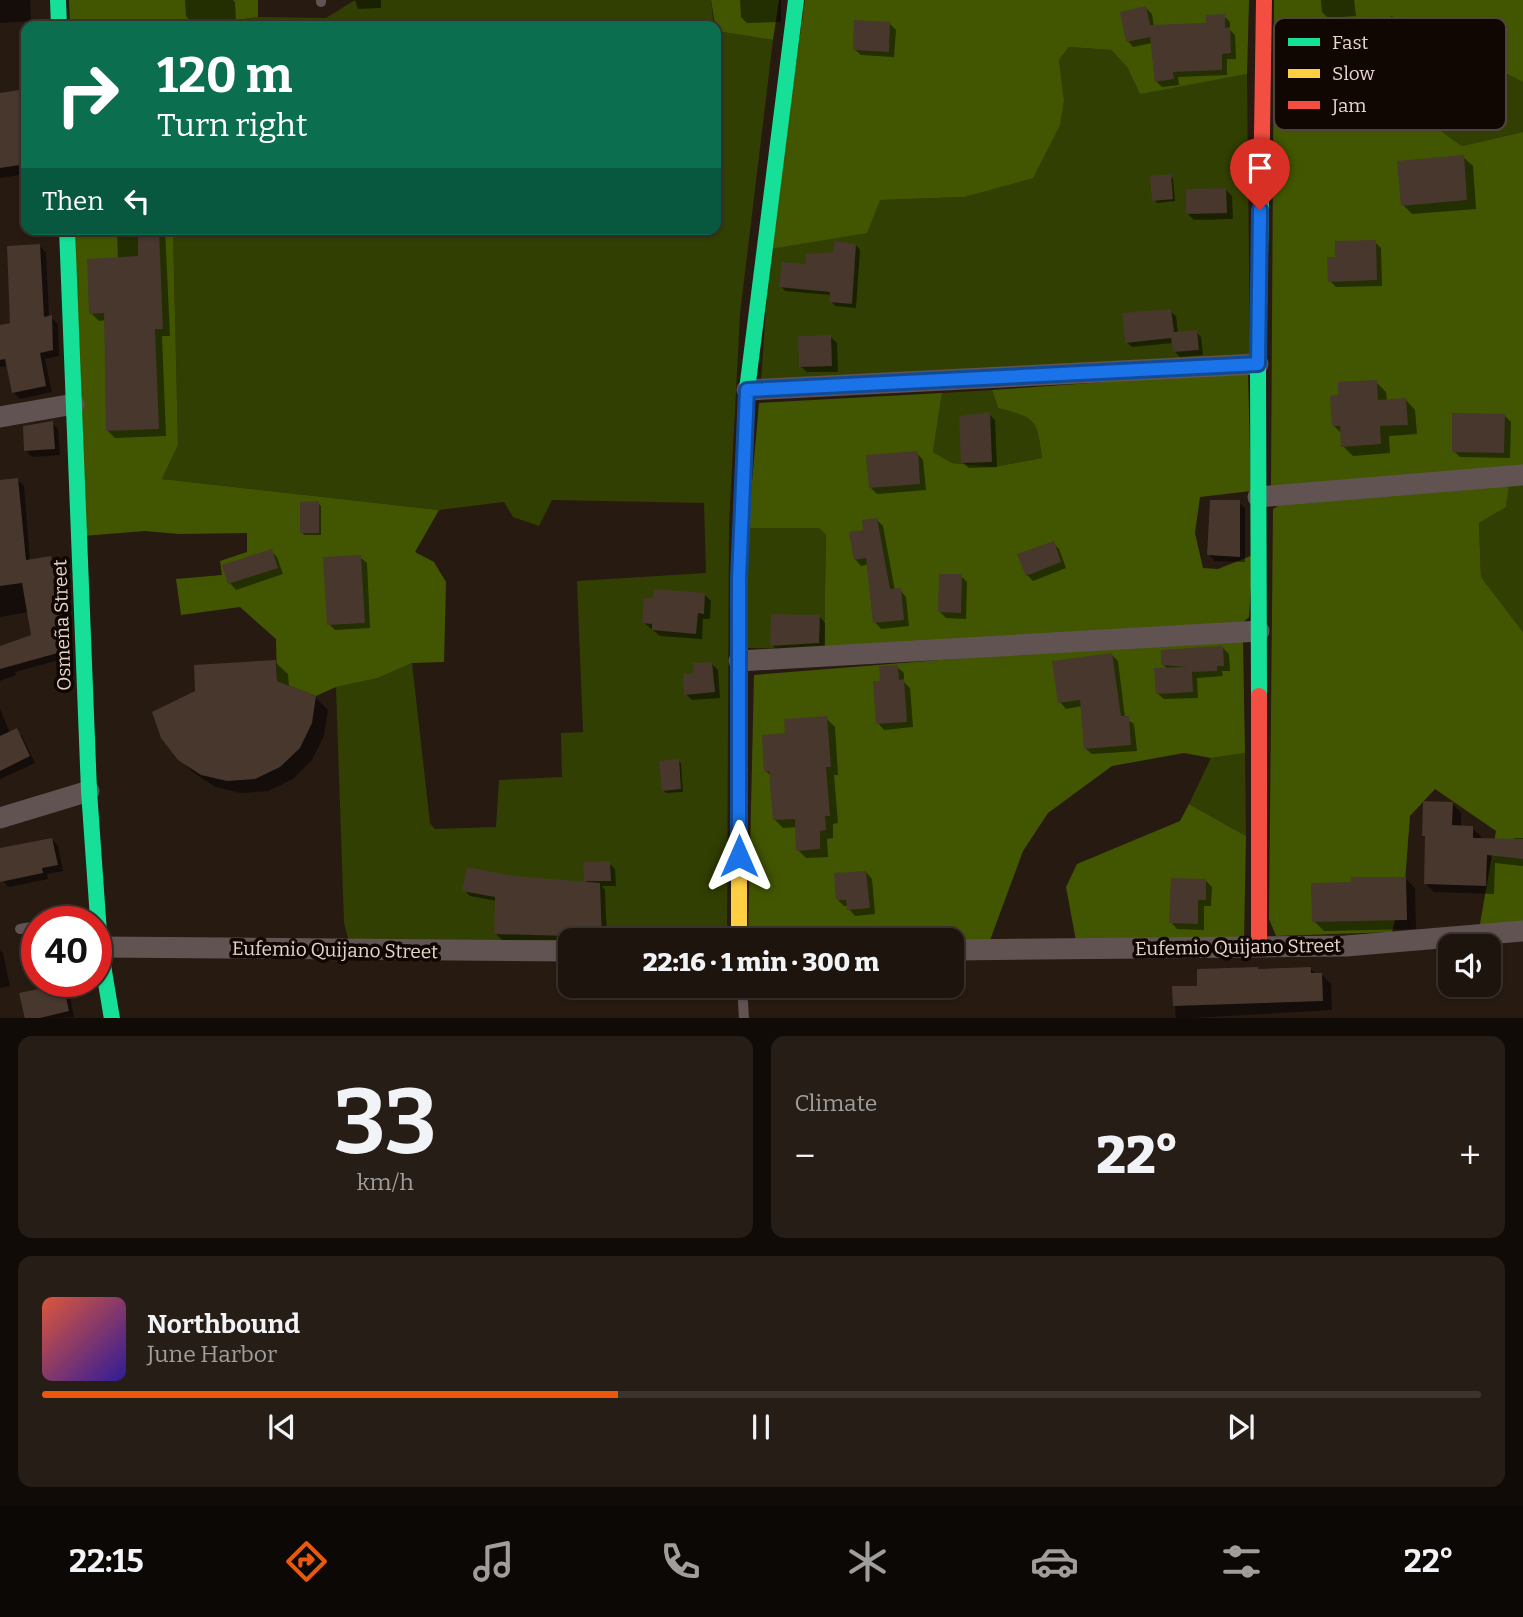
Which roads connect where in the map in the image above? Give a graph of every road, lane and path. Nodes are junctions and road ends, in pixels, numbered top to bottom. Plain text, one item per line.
1 (58, 0) edge
2 (796, 0) edge
3 (1264, 0) edge
4 (59, 21) edge
5 (67, 235) edge
6 (1258, 364) junction
7 (747, 390) junction
8 (74, 404) junction
9 (0, 417) edge
10 (1523, 475) edge
11 (1258, 497) junction
12 (1259, 631) junction
13 (739, 661) junction
14 (89, 791) junction
15 (0, 818) edge
16 (97, 906) edge
17 (739, 928) edge
18 (1523, 931) edge
19 (112, 947) edge
20 (1259, 947) junction
21 (964, 950) edge
22 (558, 951) edge
23 (108, 997) edge
24 (743, 998) edge
25 (111, 1018) edge
26 (744, 1018) edge

1 - 4 street
2 - 7 street
3 - 6 street
5 - 8 street, Osmeña Street
6 - 7 street
6 - 11 street
7 - 13 street
8 - 9 street
8 - 14 street, Osmeña Street
10 - 11 street
11 - 12 street
12 - 13 street
12 - 20 street
13 - 17 street
14 - 15 street
14 - 16 street, Osmeña Street
18 - 20 street, Eufemio Quijano Street
19 - 22 street, Eufemio Quijano Street
20 - 21 street, Eufemio Quijano Street
23 - 25 street, Osmeña Street
24 - 26 lane

